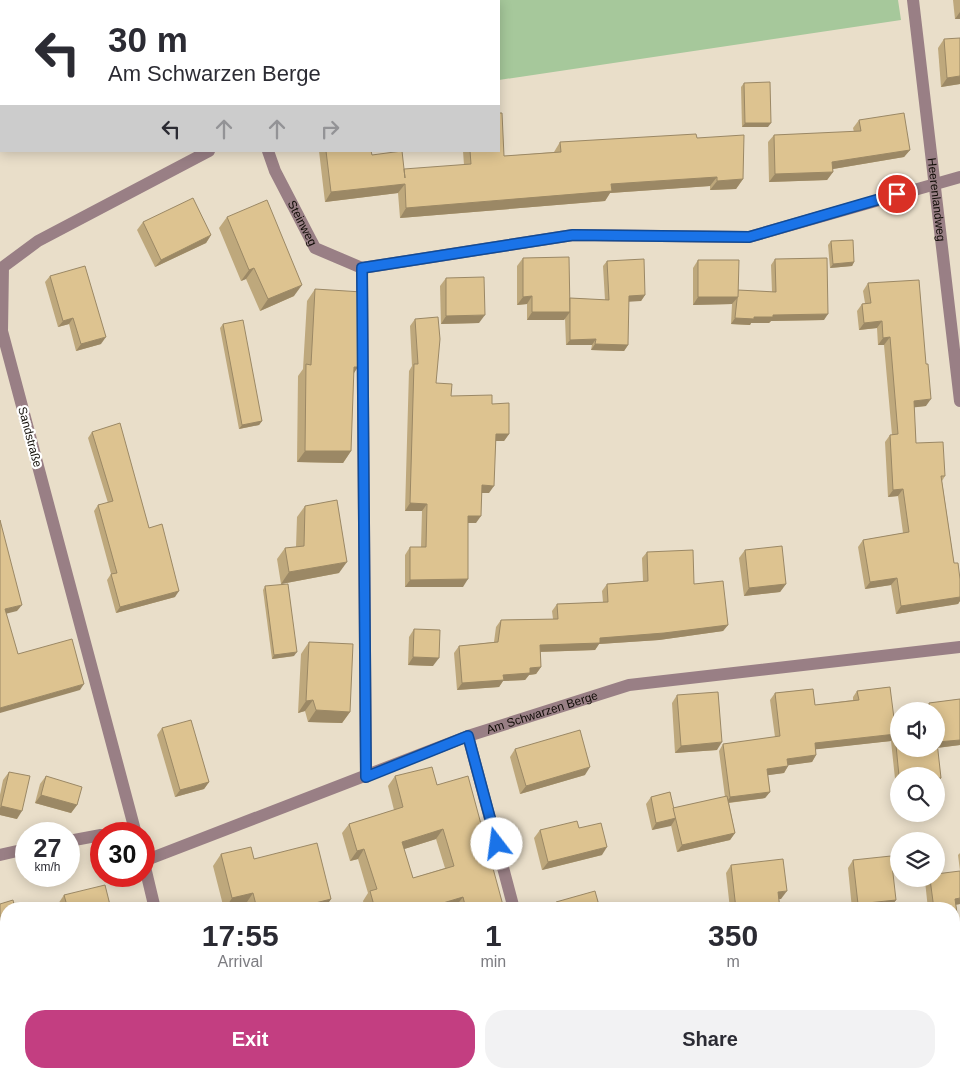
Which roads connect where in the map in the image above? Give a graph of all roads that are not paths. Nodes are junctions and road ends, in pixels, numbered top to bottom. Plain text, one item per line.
1 (913, 0) edge
2 (207, 152) edge
3 (268, 152) edge
4 (960, 177) edge
5 (934, 183) junction
6 (362, 268) junction
7 (960, 401) edge
8 (960, 647) edge
9 (468, 736) junction
10 (366, 777) junction
11 (133, 822) edge
12 (15, 852) edge
13 (0, 856) edge
14 (155, 858) edge
15 (150, 887) edge
16 (153, 902) edge
17 (512, 902) edge

1 - 5 street, Heerenlandweg
2 - 11 street, Sandstraße
3 - 6 street, Steinweg
4 - 5 street
5 - 6 street
5 - 7 street, Heerenlandweg
6 - 10 street
8 - 9 street, Am Schwarzen Berge
9 - 10 street, Am Schwarzen Berge
9 - 17 street
10 - 14 street, Am Schwarzen Berge
12 - 13 street
15 - 16 street

